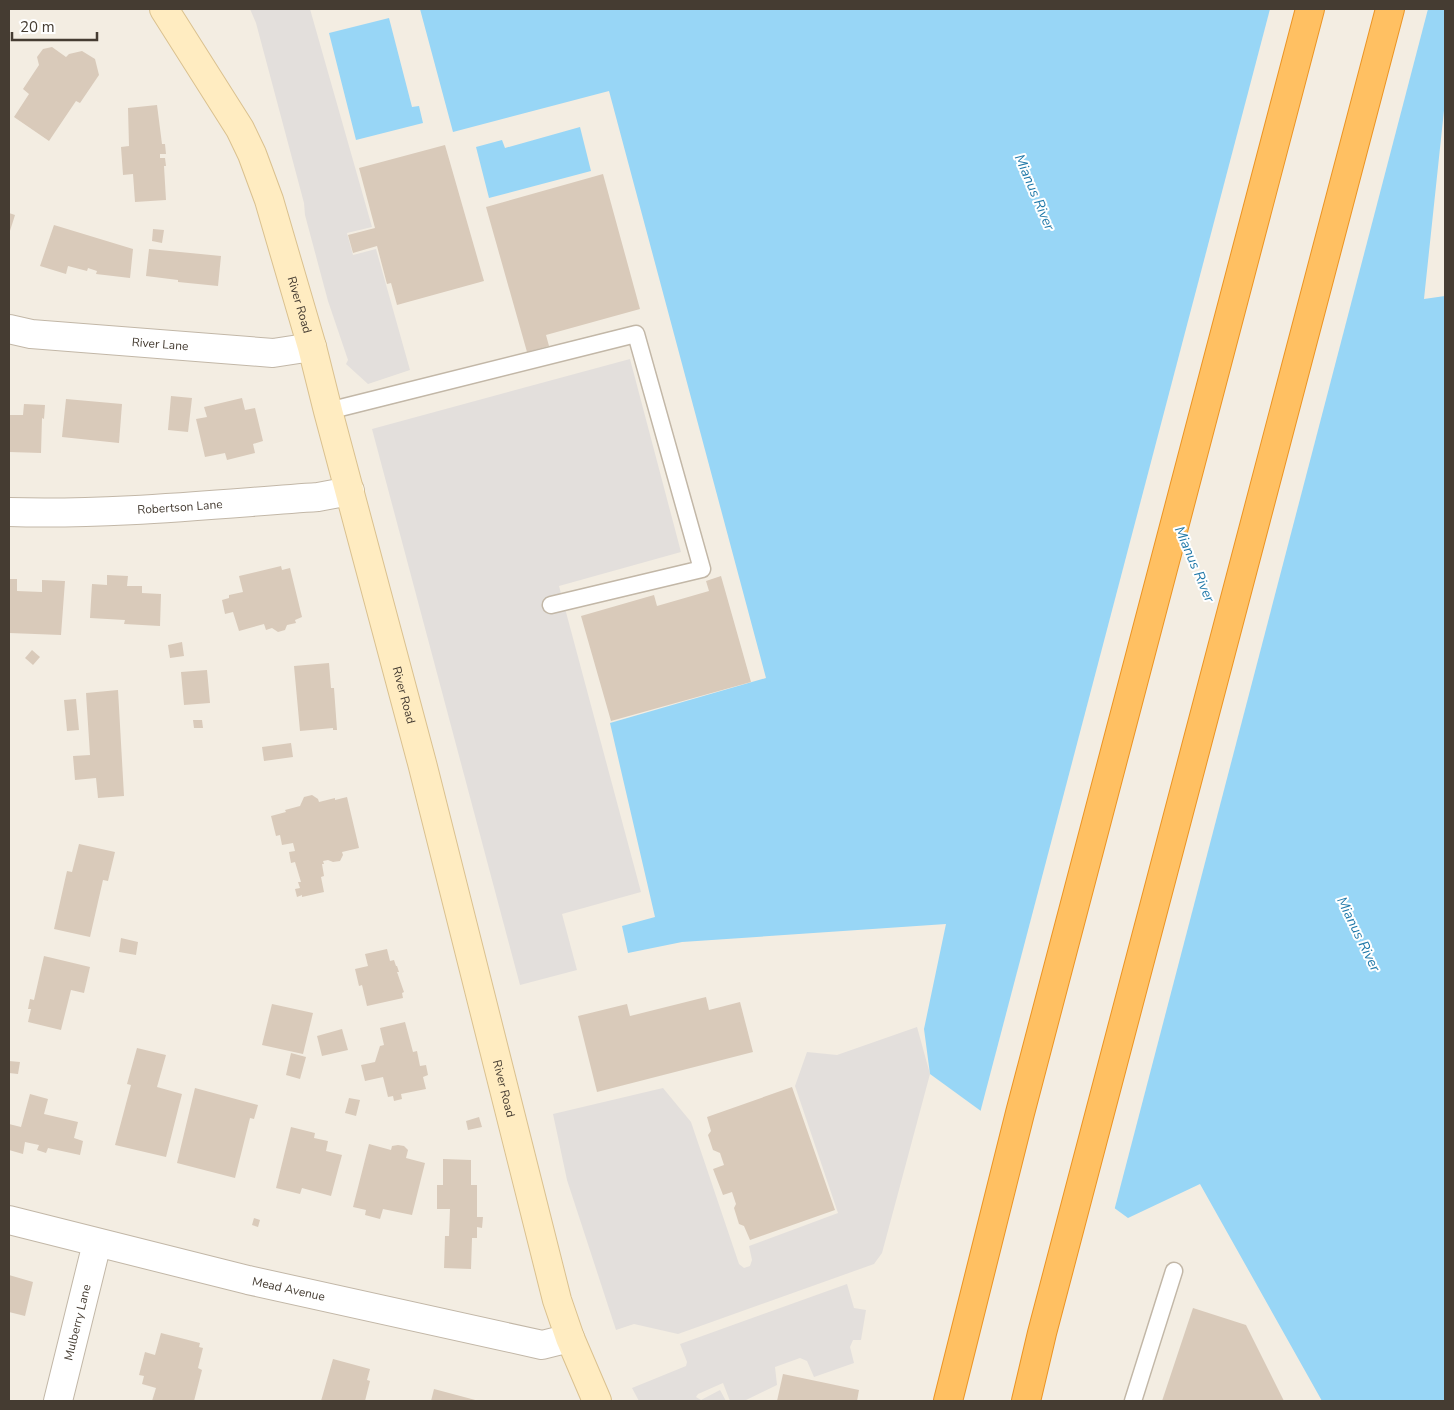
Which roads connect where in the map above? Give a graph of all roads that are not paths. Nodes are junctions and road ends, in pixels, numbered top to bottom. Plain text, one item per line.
1 (164, 9) edge
2 (1310, 9) edge
3 (1390, 9) edge
4 (9, 329) edge
5 (312, 347) junction
6 (328, 412) junction
7 (350, 491) junction
8 (9, 512) edge
9 (552, 605) dead end
10 (9, 1220) edge
11 (97, 1244) junction
12 (1174, 1271) dead end
13 (570, 1338) junction
14 (58, 1401) edge
15 (597, 1401) edge
16 (948, 1401) edge
17 (1026, 1401) edge
18 (1132, 1401) edge

1 - 5 main road, River Road
2 - 16 highway
3 - 17 highway
4 - 5 street, River Lane
5 - 6 main road, River Road
6 - 7 main road, River Road
6 - 9 lane
7 - 8 street, Robertson Lane
7 - 13 main road, River Road
10 - 11 street, Mead Avenue
11 - 13 street, Mead Avenue
11 - 14 street, Mulberry Lane
12 - 18 lane
13 - 15 main road, River Road

